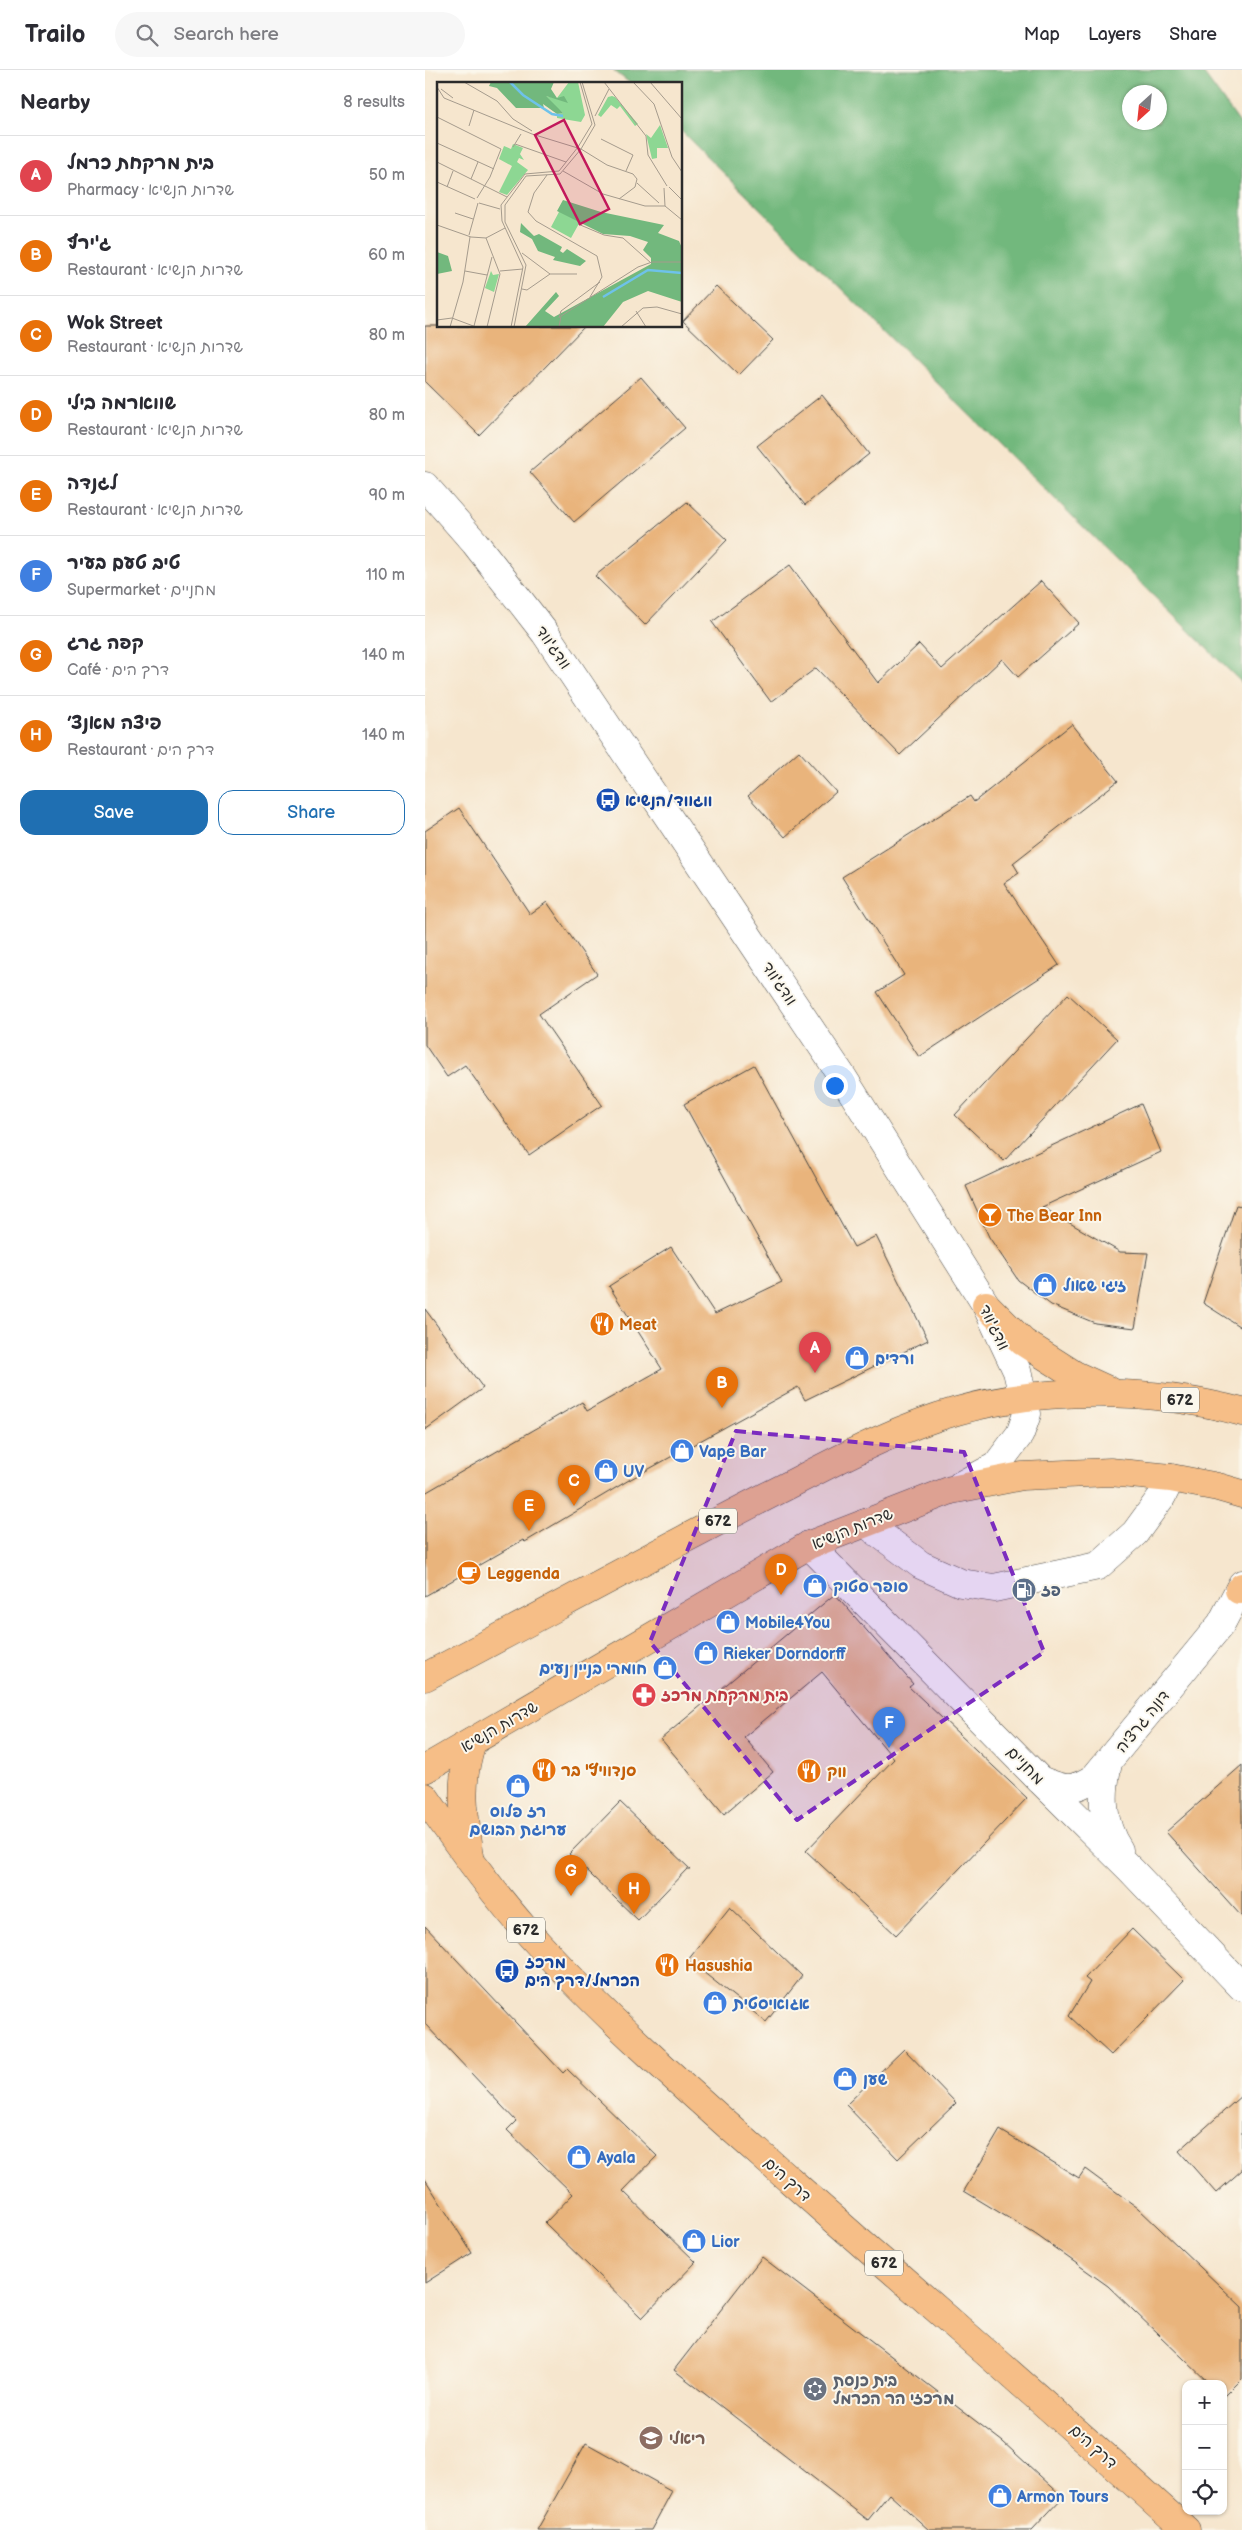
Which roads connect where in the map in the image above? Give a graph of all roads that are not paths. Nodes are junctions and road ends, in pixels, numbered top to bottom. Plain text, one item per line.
1 (425, 486) edge
2 (986, 1305) junction
3 (1116, 1393) junction
4 (1023, 1397) junction
5 (1242, 1412) edge
6 (1171, 1478) junction
7 (951, 1490) junction
8 (1242, 1494) edge
9 (865, 1523) junction
10 (809, 1545) junction
11 (1241, 1587) edge
12 (425, 1677) edge
13 (472, 1742) junction
14 (1108, 1763) junction
15 (425, 1769) edge
16 (1040, 1780) junction
17 (425, 1796) edge
18 (471, 1863) junction
19 (1133, 1871) junction
20 (1242, 1986) edge
21 (1185, 2530) edge

1 - 2 street, וודג'ווד
2 - 3 main road
2 - 4 street, וודג'ווד
3 - 4 main road, 672
3 - 5 main road, 672
4 - 7 street, וודג'ווד
4 - 12 main road, 672
6 - 7 main road, שדרות הנשיא
6 - 8 main road, שדרות הנשיא
6 - 9 street
7 - 9 main road, שדרות הנשיא
9 - 10 main road, שדרות הנשיא
10 - 13 main road, שדרות הנשיא
10 - 16 street, מחניים
11 - 14 street, דונה גרציה
13 - 15 main road, שדרות הנשיא
13 - 18 main road
14 - 16 street
14 - 19 street, דונה גרציה
16 - 19 street, מחניים
17 - 18 main road, דרך הים / 672
18 - 21 main road, דרך הים / 672
19 - 20 street, מחניים

